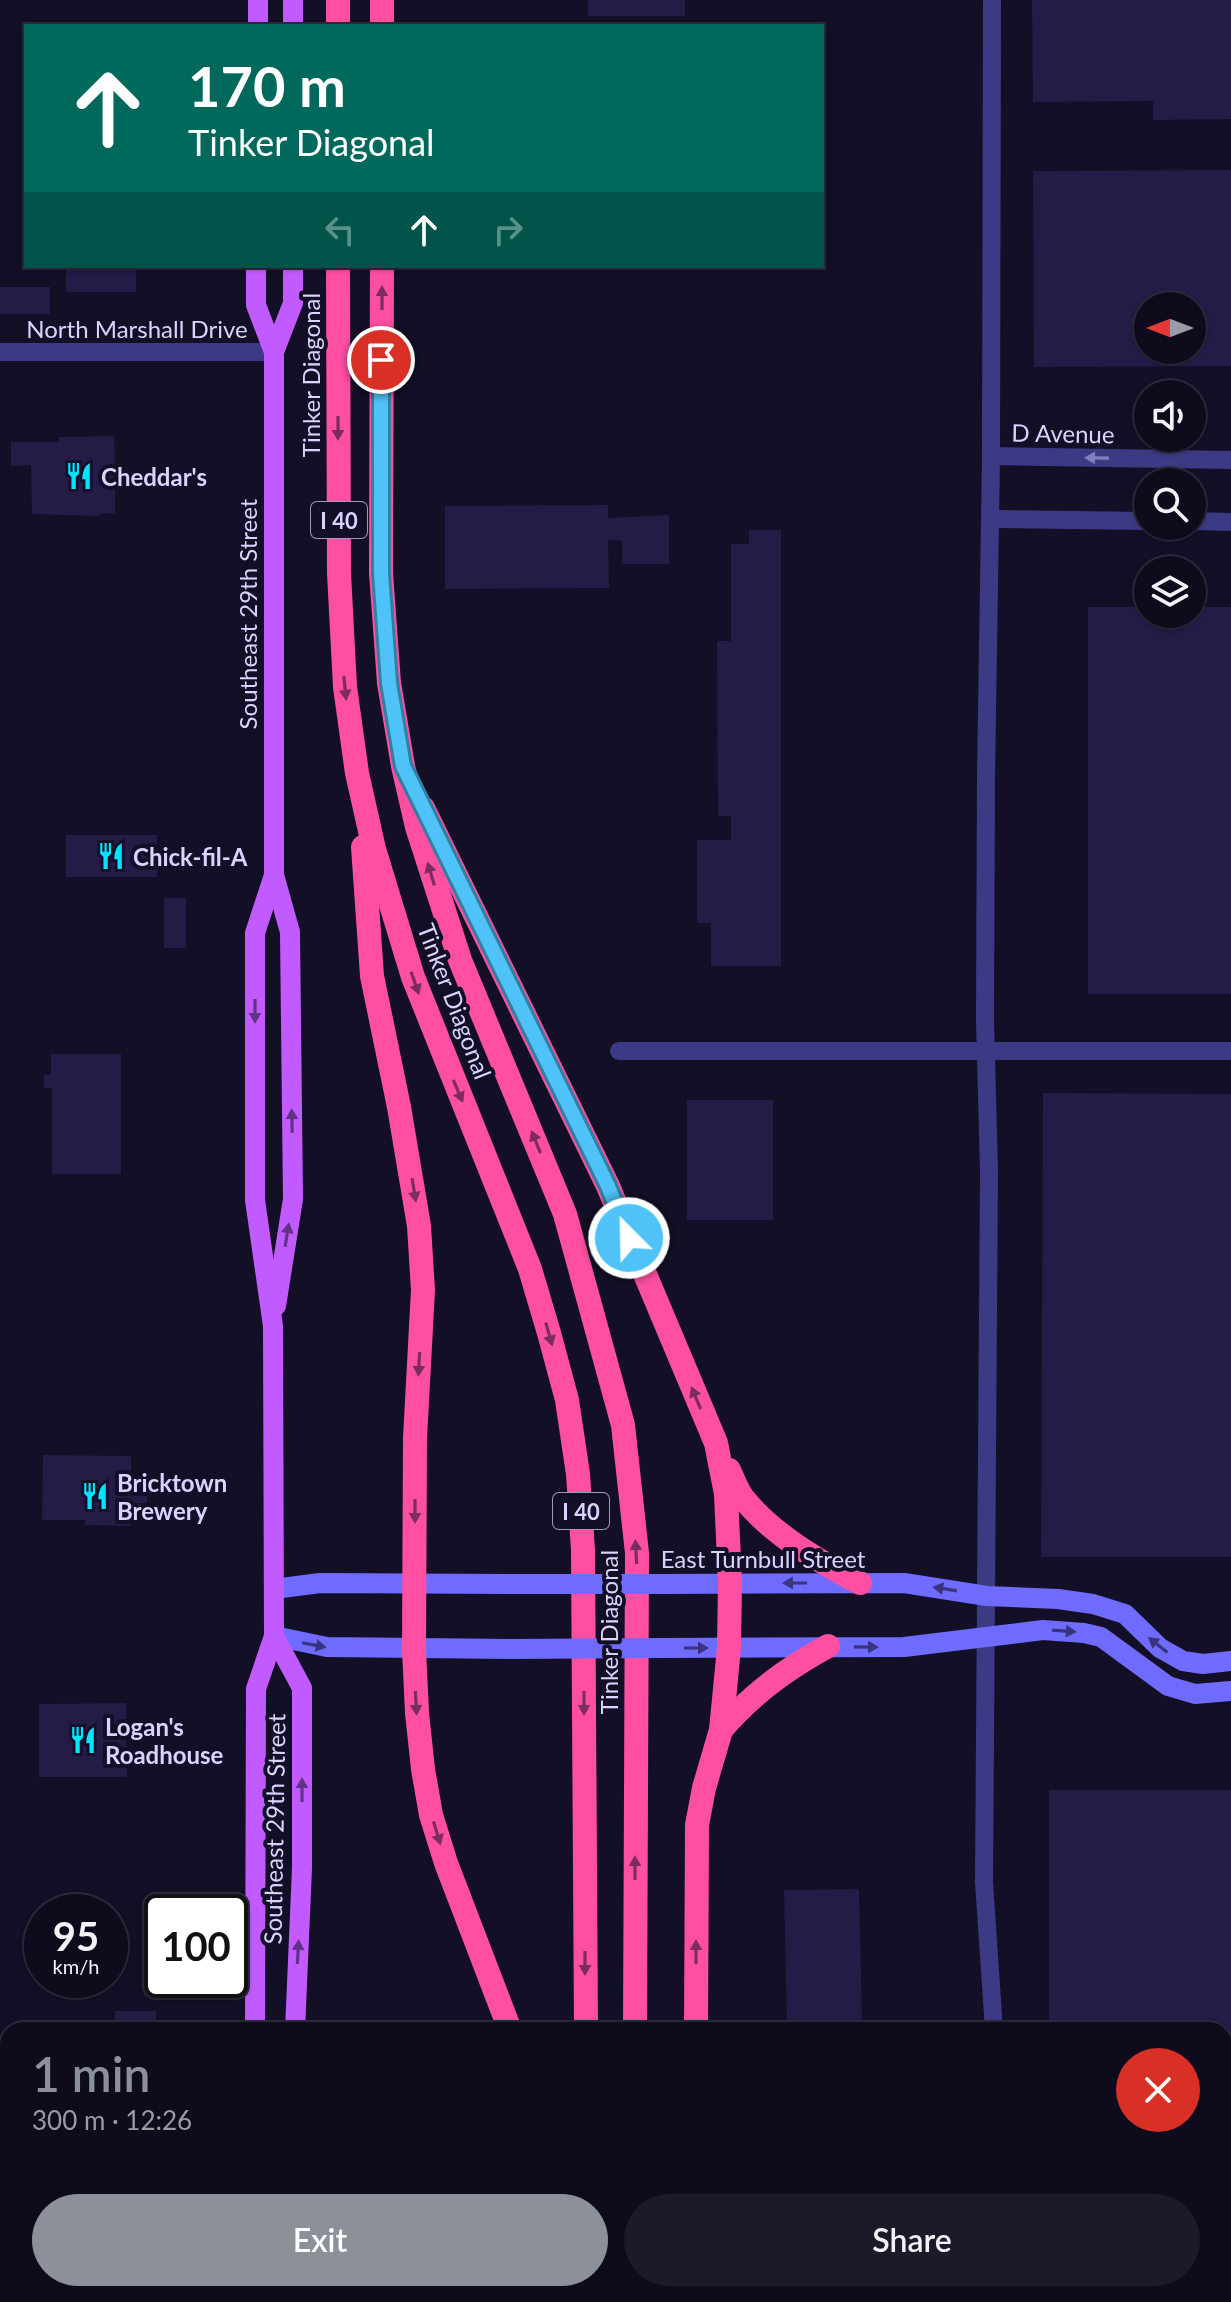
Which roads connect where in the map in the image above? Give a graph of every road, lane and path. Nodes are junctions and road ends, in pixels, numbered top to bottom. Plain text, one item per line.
1 (258, 0) edge
2 (293, 0) edge
3 (338, 0) edge
4 (382, 0) edge
5 (992, 0) edge
6 (258, 24) edge
7 (293, 24) edge
8 (338, 24) edge
9 (382, 24) edge
10 (256, 268) edge
11 (293, 268) edge
12 (338, 268) edge
13 (382, 268) edge
14 (0, 352) edge
15 (274, 352) junction
16 (991, 456) junction
17 (1231, 460) edge
18 (990, 519) junction
19 (1134, 521) edge
20 (1206, 521) edge
21 (1231, 522) edge
22 (403, 766) junction
23 (357, 773) junction
24 (274, 875) junction
25 (619, 1051) dead end
26 (1231, 1051) edge
27 (986, 1052) junction
28 (273, 1326) junction
29 (716, 1443) junction
30 (415, 1583) junction
31 (730, 1583) junction
32 (860, 1583) junction
33 (274, 1589) junction
34 (987, 1596) junction
35 (274, 1636) junction
36 (986, 1637) junction
37 (828, 1646) junction
38 (729, 1648) junction
39 (414, 1649) junction
40 (1231, 1661) edge
41 (1231, 1691) edge
42 (721, 1730) junction
43 (255, 2022) edge
44 (295, 2022) edge
45 (507, 2022) edge
46 (586, 2022) edge
47 (635, 2022) edge
48 (696, 2022) edge
49 (993, 2022) edge

1 - 6 main road
2 - 7 main road
3 - 8 highway
4 - 9 highway
5 - 16 street
10 - 15 main road, Southeast 29th Street
11 - 15 main road, Southeast 29th Street
12 -> 23 highway, Tinker Diagonal / I 40
22 -> 13 highway, Tinker Diagonal / I 40
14 - 15 street, North Marshall Drive
15 - 24 main road, Southeast 29th Street
17 -> 16 street, D Avenue
16 - 18 street
18 - 19 street
18 - 27 street
20 - 21 street
29 -> 22 highway
47 -> 22 highway, Tinker Diagonal / I 40
23 -> 30 highway
23 -> 46 highway, Tinker Diagonal / I 40
28 -> 24 main road, Southeast 29th Street
24 -> 28 main road, Southeast 29th Street
25 - 27 street
26 - 27 street
27 - 34 street
28 - 33 main road, Southeast 29th Street
29 - 31 highway
29 - 32 highway
30 - 31 street, East Turnbull Street, bridge
30 - 33 street, East Turnbull Street
30 - 39 highway
32 -> 31 street, East Turnbull Street
31 - 38 highway
34 -> 32 street, East Turnbull Street
33 - 35 main road, Southeast 29th Street
34 - 36 street
40 -> 34 street, East Turnbull Street
35 -> 39 street
35 - 43 main road, Southeast 29th Street
44 -> 35 main road, Southeast 29th Street
37 -> 36 street
36 -> 41 street
36 - 49 street
37 - 38 street
37 - 42 highway
39 -> 38 street, bridge
38 - 42 highway
39 -> 45 highway
48 -> 42 highway

